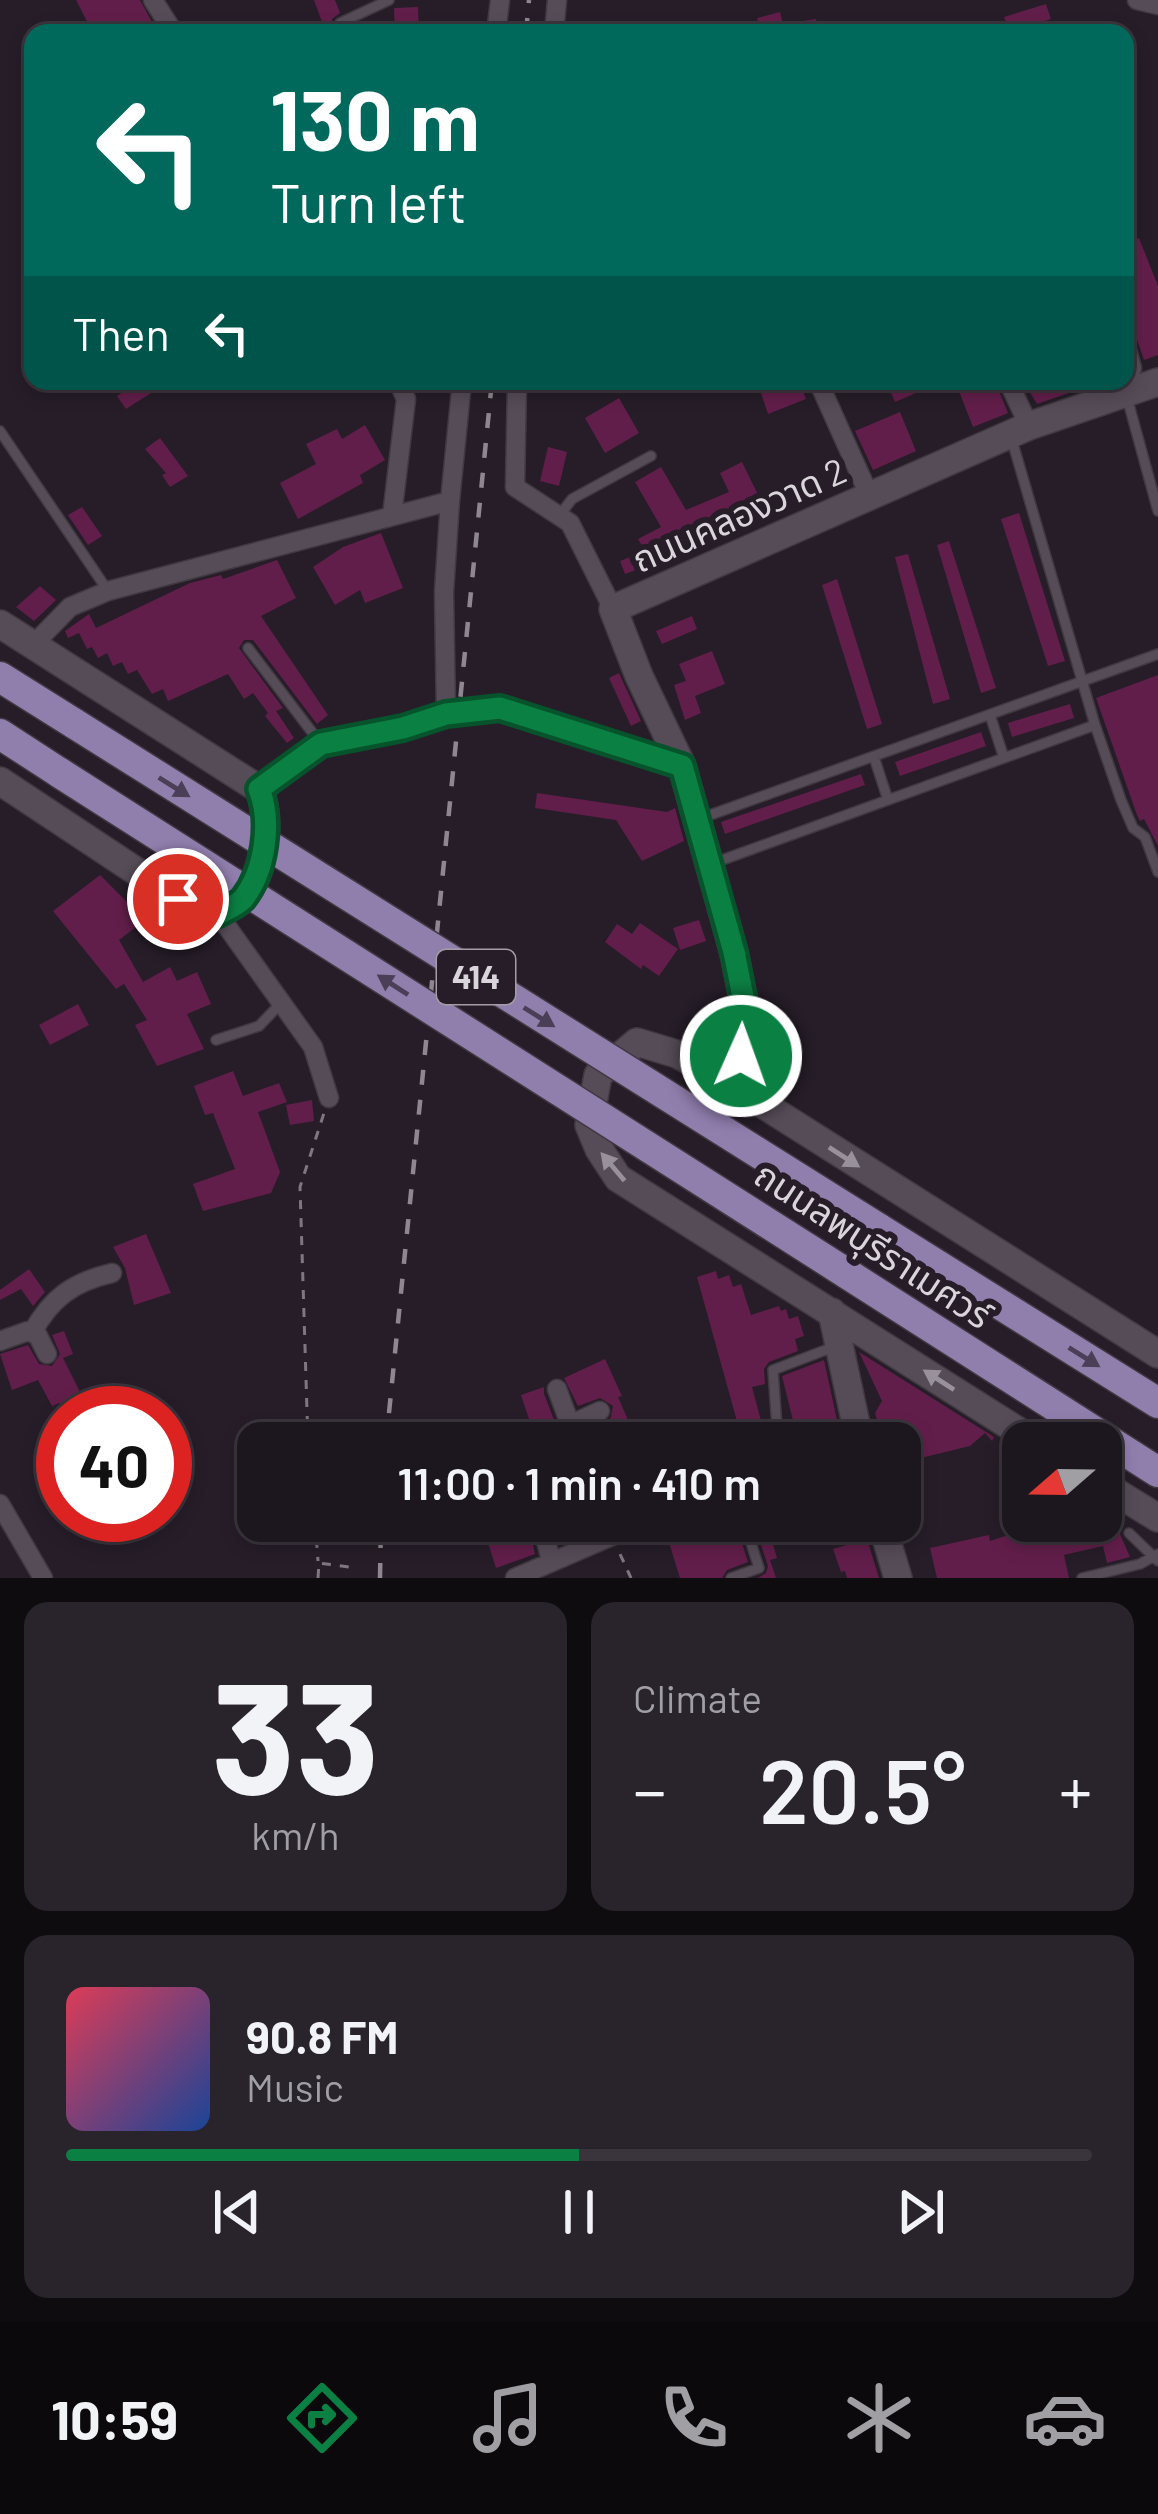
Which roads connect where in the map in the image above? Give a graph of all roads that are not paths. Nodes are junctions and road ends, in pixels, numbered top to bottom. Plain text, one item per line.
1 (389, 0) edge
2 (1137, 0) edge
3 (1158, 5) edge
4 (340, 23) dead end
5 (402, 390) edge
6 (461, 390) edge
7 (518, 390) edge
8 (822, 390) edge
9 (1010, 390) edge
10 (1132, 390) edge
11 (1125, 392) junction
12 (1020, 430) junction
13 (0, 431) edge
14 (651, 456) dead end
15 (870, 497) junction
16 (450, 501) junction
17 (1158, 511) edge
18 (392, 516) junction
19 (559, 516) junction
20 (108, 592) junction
21 (613, 609) junction
22 (0, 624) edge
23 (33, 645) junction
24 (248, 648) dead end
25 (1158, 654) edge
26 (0, 677) edge
27 (1083, 682) junction
28 (446, 714) junction
29 (990, 715) junction
30 (1095, 725) junction
31 (0, 734) edge
32 (321, 744) junction
33 (874, 757) junction
34 (1004, 758) junction
35 (682, 766) junction
36 (0, 781) edge
37 (259, 789) junction
38 (888, 800) junction
39 (699, 820) junction
40 (711, 864) junction
41 (1158, 872) edge
42 (218, 914) junction
43 (282, 1002) junction
44 (216, 1040) dead end
45 (724, 1079) junction
46 (329, 1098) road end
47 (112, 1274) dead end
48 (832, 1312) junction
49 (32, 1333) junction
50 (0, 1341) edge
51 (837, 1346) junction
52 (46, 1354) dead end
53 (1158, 1354) edge
54 (557, 1389) dead end
55 (1158, 1403) edge
56 (600, 1411) dead end
57 (569, 1422) edge
58 (588, 1422) edge
59 (776, 1422) edge
60 (855, 1422) edge
61 (1004, 1422) edge
62 (1158, 1472) edge
63 (1122, 1496) edge
64 (0, 1504) edge
65 (1158, 1518) edge
66 (1129, 1534) dead end
67 (547, 1542) edge
68 (584, 1542) edge
69 (751, 1542) edge
70 (887, 1542) edge
71 (1157, 1558) edge
72 (551, 1561) junction
73 (43, 1578) edge
74 (515, 1578) edge
75 (731, 1578) edge
76 (898, 1578) edge
77 (1082, 1578) edge

1 - 4 lane
2 - 3 street
5 - 18 street
6 - 16 street
7 - 19 street
8 - 15 street
9 - 12 street
10 - 11 main road, ถนนคลองวาด 2
11 - 12 main road, ถนนคลองวาด 2
11 - 17 lane
12 - 15 main road, ถนนคลองวาด 2
12 - 27 lane
13 - 20 lane
14 - 19 lane
15 - 21 main road, ถนนคลองวาด 2
16 - 18 street
16 - 28 street
18 - 20 street
19 - 21 street
20 - 23 street
21 - 35 main road, ถนนคลองวาด 2
22 - 23 main road
23 - 37 main road
24 - 32 lane
25 - 27 lane
26 -> 55 main road, ถนนลพบุรีราเมศวร์ / 414, bridge
27 - 29 lane
27 - 30 lane
28 - 32 street
28 - 35 street
29 - 33 lane
29 - 34 lane
30 - 34 lane
30 - 41 lane
62 -> 31 main road, ถนนลพบุรีราเมศวร์ / 414, bridge
32 - 37 street
33 - 38 lane
33 - 39 lane
34 - 38 lane
35 - 39 main road, ถนนคลองวาด 2
36 - 42 main road
37 - 42 main road
38 - 40 lane
39 - 40 main road, ถนนคลองวาด 2
40 - 45 main road, ถนนคลองวาด 2
42 - 43 street
43 - 44 lane
43 - 46 street
48 -> 45 main road
45 -> 53 main road
47 - 49 street
48 - 51 main road
61 -> 48 main road
49 - 50 street
49 - 52 street
51 - 59 lane
51 - 60 main road
54 - 57 street
56 - 58 street
63 - 65 main road
64 - 73 street
66 - 71 lane
67 - 72 street
68 - 72 street
69 - 75 lane
70 - 76 main road
71 - 77 lane
72 - 74 street

